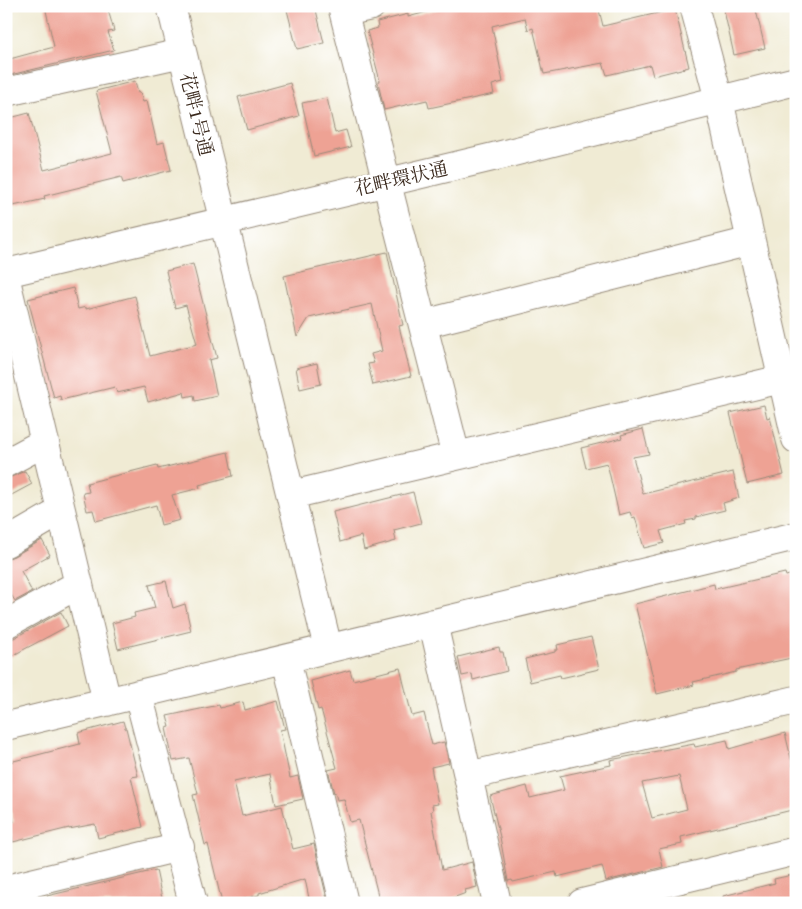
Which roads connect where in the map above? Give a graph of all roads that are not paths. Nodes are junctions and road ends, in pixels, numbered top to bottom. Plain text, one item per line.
1 (171, 6) edge
2 (371, 6) edge
3 (694, 6) edge
4 (343, 9) edge
5 (182, 52) junction
6 (796, 81) edge
7 (6, 92) edge
8 (719, 100) junction
9 (386, 182) junction
10 (223, 221) junction
11 (751, 241) junction
12 (7, 288) edge
13 (423, 324) junction
14 (17, 374) edge
15 (782, 379) junction
16 (796, 439) edge
17 (45, 442) junction
18 (456, 456) junction
19 (6, 463) edge
20 (291, 495) junction
21 (61, 511) junction
22 (796, 536) edge
23 (6, 543) edge
24 (79, 584) junction
25 (433, 623) junction
26 (6, 624) edge
27 (328, 648) junction
28 (286, 659) junction
29 (138, 694) junction
30 (796, 700) edge
31 (107, 702) junction
32 (6, 726) edge
33 (468, 776) junction
34 (180, 847) junction
35 (796, 851) edge
36 (6, 889) edge
37 (193, 903) edge
38 (344, 903) edge
39 (497, 903) edge
40 (582, 903) edge

1 - 5 street, 花畔1号通
2 - 4 street
3 - 8 street
4 - 9 street
5 - 7 street
5 - 10 street, 花畔1号通
6 - 8 street, 花畔環状通
8 - 9 street, 花畔環状通
8 - 11 street
9 - 10 street, 花畔環状通
9 - 13 street
10 - 12 street, 花畔環状通
10 - 20 street, 花畔1号通
11 - 13 street
11 - 15 street
12 - 14 street
13 - 18 street
14 - 17 street
15 - 16 street
15 - 18 street
17 - 19 street
17 - 21 street
18 - 20 street
20 - 27 street, 花畔1号通
21 - 23 street
21 - 24 street
22 - 25 street
24 - 26 street
24 - 31 street
25 - 27 street
25 - 33 street
27 - 28 street
28 - 29 street
28 - 38 street
29 - 31 street
29 - 34 street
30 - 33 street
31 - 32 street
33 - 39 street
34 - 36 street
34 - 37 street
35 - 40 street

